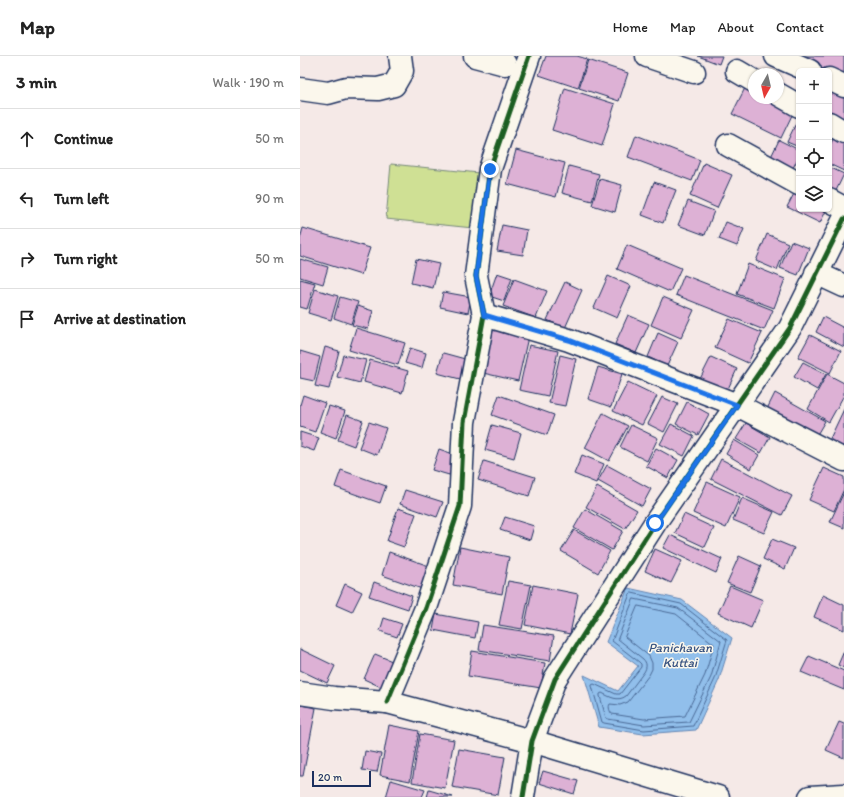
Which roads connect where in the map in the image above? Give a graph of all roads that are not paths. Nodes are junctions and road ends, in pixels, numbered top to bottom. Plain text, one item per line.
1 (400, 56) edge
2 (475, 56) edge
3 (529, 56) edge
4 (647, 56) edge
5 (776, 56) edge
6 (506, 64) dead end
7 (803, 68) edge
8 (694, 72) dead end
9 (832, 80) edge
10 (844, 86) edge
11 (300, 89) edge
12 (784, 97) edge
13 (796, 104) edge
14 (832, 125) edge
15 (844, 132) edge
16 (728, 146) dead end
17 (796, 182) edge
18 (832, 202) edge
19 (844, 208) edge
20 (844, 219) edge
21 (816, 273) junction
22 (844, 286) edge
23 (484, 315) junction
24 (737, 405) junction
25 (844, 460) edge
26 (300, 693) edge
27 (387, 702) junction
28 (532, 741) junction
29 (844, 795) edge
30 (523, 797) edge
31 (718, 797) edge
32 (810, 797) edge

1 - 11 street
2 - 6 street
3 - 23 street
4 - 8 street
5 - 7 street
9 - 10 street
12 - 13 street
14 - 15 street
16 - 17 street
18 - 19 street
20 - 21 street
21 - 22 street
21 - 24 street
23 - 24 street
23 - 27 street
24 - 25 street
24 - 28 street
26 - 27 street
27 - 28 street
28 - 30 street
28 - 31 street
29 - 32 street

